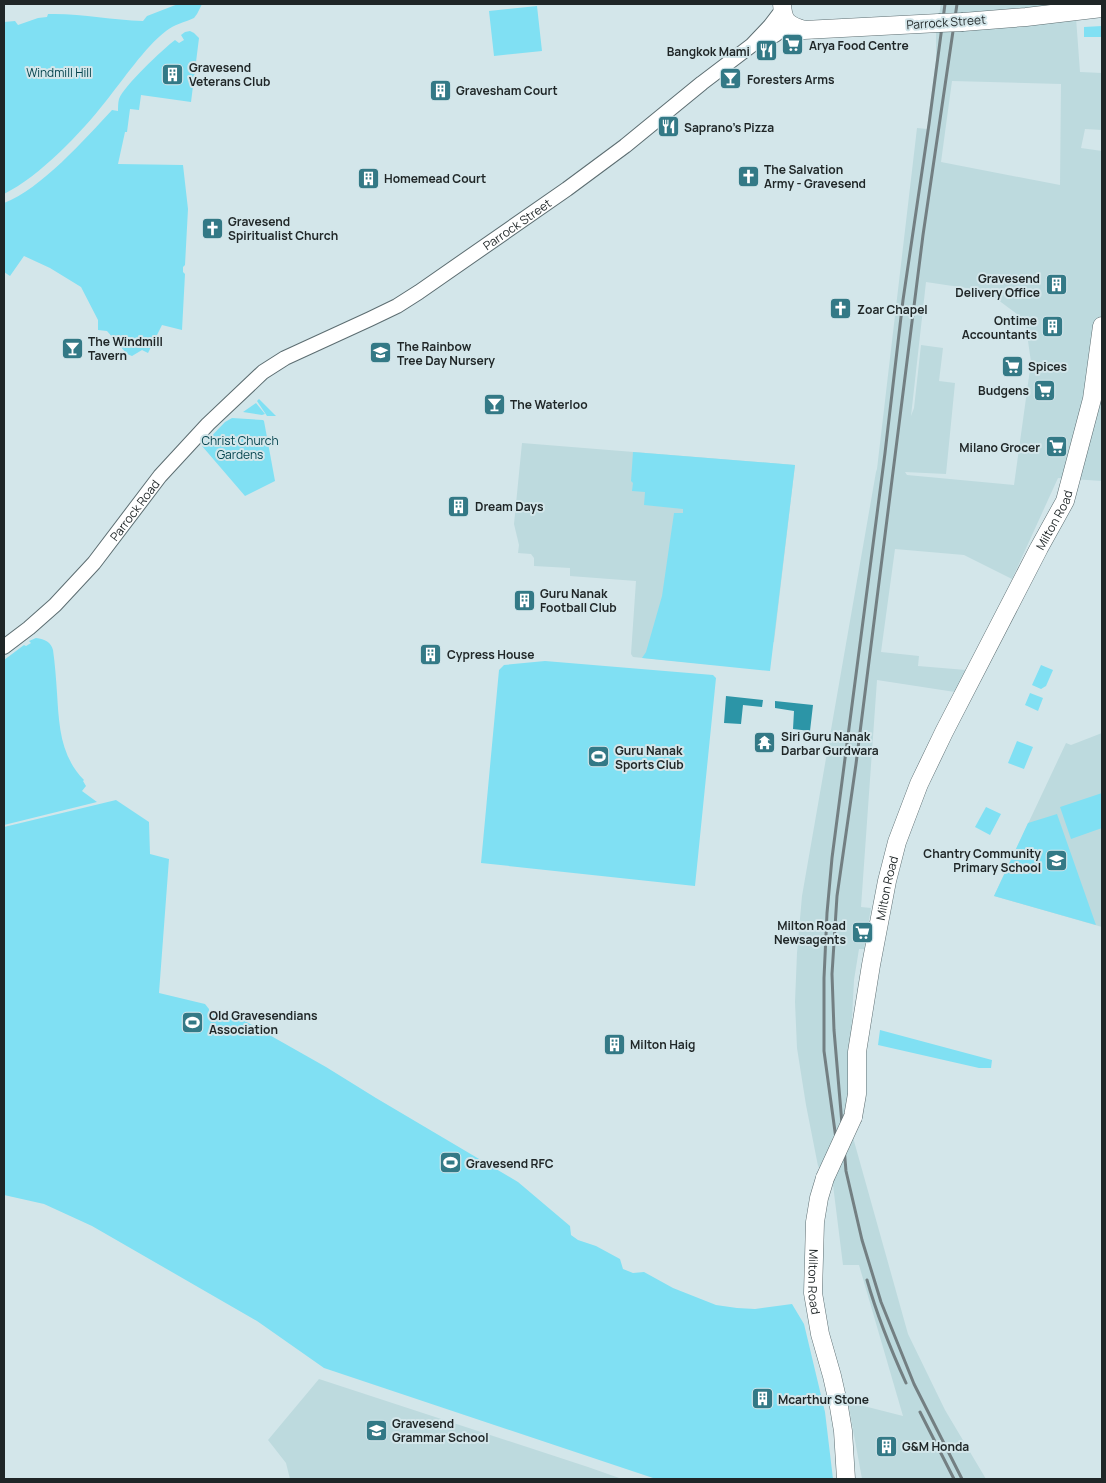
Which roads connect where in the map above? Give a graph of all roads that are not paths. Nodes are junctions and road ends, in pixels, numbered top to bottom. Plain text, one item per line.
1 (782, 7) edge
2 (1102, 8) edge
3 (791, 25) junction
4 (752, 46) junction
5 (1102, 326) edge
6 (263, 372) joint
7 (4, 646) edge
8 (846, 1479) edge

1 - 3 main road, Parrock Street
1 - 4 street, Parrock Street
2 - 3 main road, Parrock Street, bridge
3 - 4 street, Parrock Street
4 - 6 street, Parrock Street
5 - 8 main road, Milton Road, bridge
6 - 7 street, Parrock Road

